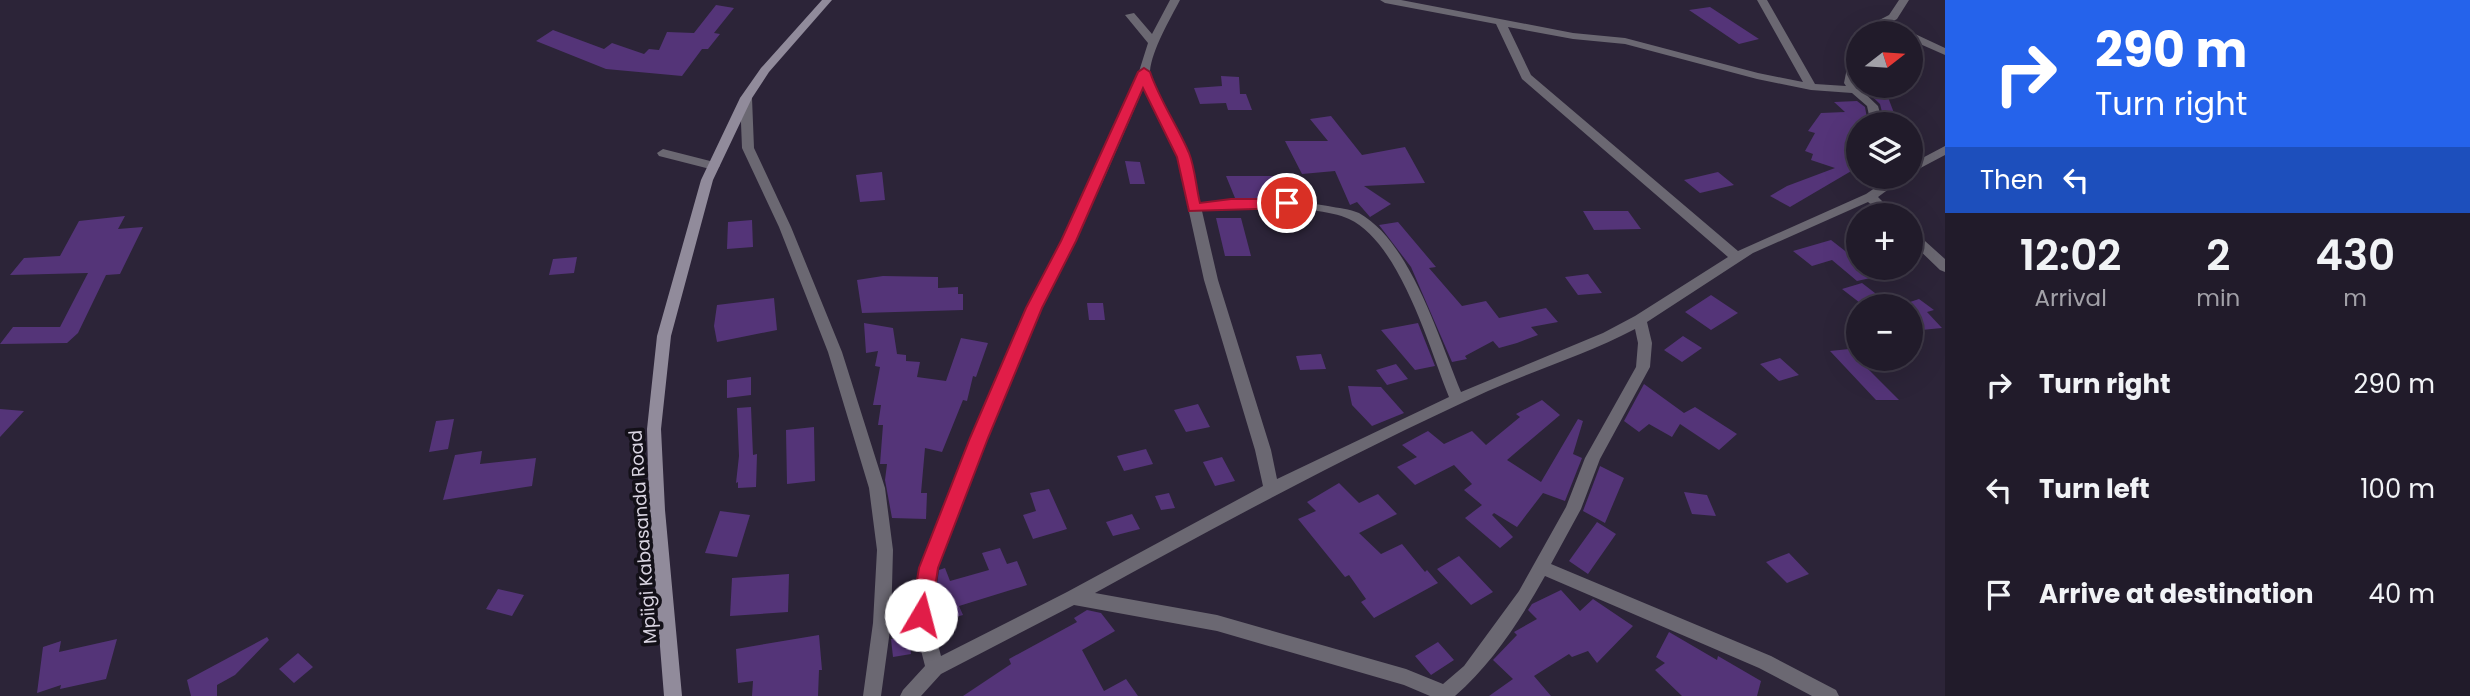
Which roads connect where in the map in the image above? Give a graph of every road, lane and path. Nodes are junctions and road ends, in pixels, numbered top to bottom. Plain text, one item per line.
1 (827, 0) edge
2 (1175, 0) edge
3 (1385, 0) edge
4 (1762, 0) edge
5 (1904, 0) edge
6 (1130, 15) dead end
7 (1500, 20) junction
8 (1886, 21) edge
9 (1153, 42) junction
10 (1923, 42) edge
11 (1945, 52) edge
12 (1144, 72) junction
13 (1811, 87) junction
14 (1846, 89) edge
15 (746, 98) junction
16 (1865, 98) edge
17 (1876, 112) edge
18 (1945, 150) edge
19 (663, 153) dead end
20 (1923, 161) edge
21 (714, 166) junction
22 (1882, 189) edge
23 (1870, 197) junction
24 (1877, 203) edge
25 (1194, 208) junction
26 (1923, 246) edge
27 (1737, 257) junction
28 (1945, 267) edge
29 (1640, 320) junction
30 (1457, 400) junction
31 (1271, 489) junction
32 (1541, 567) junction
33 (1073, 597) junction
34 (935, 668) junction
35 (1442, 695) edge
36 (673, 696) edge
37 (872, 696) edge
38 (909, 696) edge
39 (1830, 696) edge

1 - 15 main road, Mpiigi Kabasanda Road
2 - 9 street
3 - 7 street
4 - 13 street
5 - 8 street
6 - 9 street
7 - 13 street
7 - 27 street
9 - 12 street
10 - 11 street
12 - 25 street
12 - 34 street
13 - 14 street
15 - 21 main road, Mpiigi Kabasanda Road
15 - 37 street
16 - 17 street
18 - 20 street
19 - 21 street
21 - 36 main road, Mpiigi Kabasanda Road
22 - 23 street
23 - 24 street
23 - 27 street
25 - 30 street
25 - 31 street
26 - 28 street
27 - 29 street
29 - 30 street
29 - 32 street
30 - 31 street
31 - 33 street
32 - 35 street
32 - 39 street
33 - 34 street
33 - 35 street
34 - 38 street

